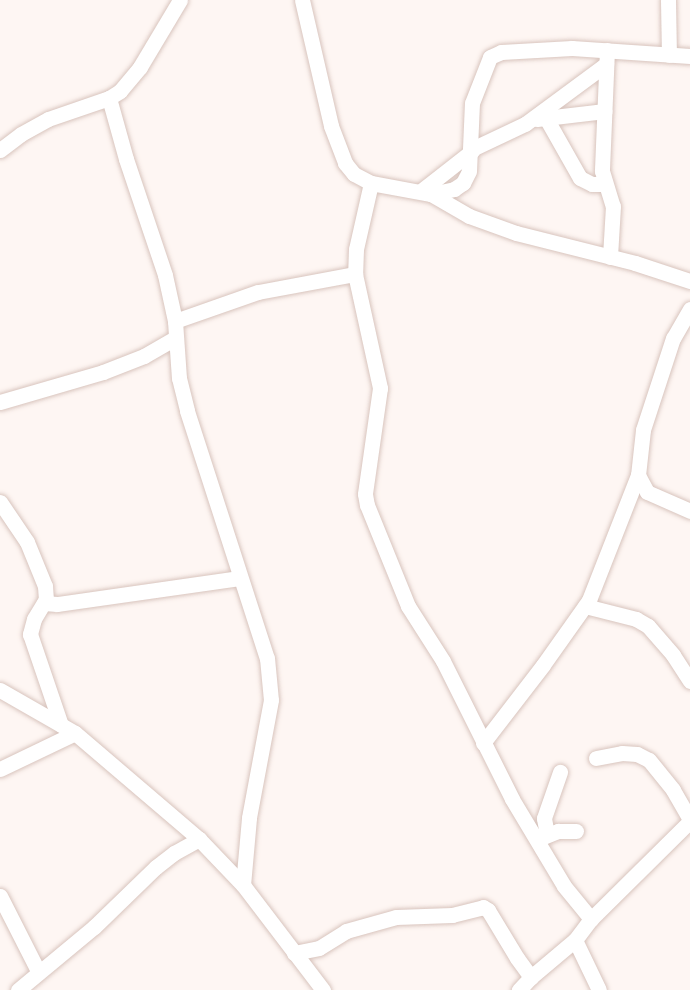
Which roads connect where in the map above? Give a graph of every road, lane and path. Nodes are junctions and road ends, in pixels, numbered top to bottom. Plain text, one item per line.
1 (180, 0) edge
2 (302, 0) edge
3 (668, 0) edge
4 (669, 54) junction
5 (690, 56) edge
6 (607, 57) junction
7 (110, 98) junction
8 (605, 111) junction
9 (538, 118) junction
10 (0, 150) edge
11 (472, 150) junction
12 (370, 183) junction
13 (605, 184) junction
14 (426, 193) junction
15 (610, 257) junction
16 (355, 274) junction
17 (690, 281) edge
18 (690, 309) edge
19 (175, 321) junction
20 (176, 338) junction
21 (0, 402) edge
22 (638, 475) junction
23 (0, 501) edge
24 (690, 511) edge
25 (239, 578) junction
26 (44, 603) junction
27 (585, 606) junction
28 (690, 681) edge
29 (0, 690) edge
30 (68, 729) junction
31 (483, 743) junction
32 (596, 758) dead end
33 (0, 769) edge
34 (560, 772) dead end
35 (690, 820) edge
36 (576, 831) dead end
37 (542, 837) junction
38 (199, 839) junction
39 (243, 885) junction
40 (0, 896) edge
41 (591, 919) junction
42 (575, 940) junction
43 (294, 953) junction
44 (38, 971) junction
45 (531, 977) junction
46 (18, 990) edge
47 (322, 990) edge
48 (519, 990) edge
49 (599, 990) edge

1 - 7 street
2 - 12 street
3 - 4 street
4 - 5 street
4 - 6 street
6 - 8 street
6 - 9 street
6 - 11 street
7 - 10 street
7 - 19 street
8 - 9 street
8 - 13 street
9 - 11 street
9 - 13 street
11 - 14 street
12 - 14 street
12 - 16 street
13 - 15 street
14 - 15 street
15 - 17 street
16 - 19 street
16 - 31 street
18 - 22 street
19 - 20 street
20 - 21 street
20 - 25 street
22 - 24 street
22 - 27 street
23 - 26 street
25 - 26 street
25 - 39 street
26 - 30 street
27 - 28 street
27 - 31 street
29 - 30 street
30 - 33 street
30 - 38 street
31 - 37 street
32 - 35 street
34 - 37 street
35 - 41 street
36 - 37 street
37 - 41 street
38 - 39 street
38 - 44 street
39 - 43 street
40 - 44 street
41 - 42 street
42 - 45 street
42 - 49 street
43 - 45 street
43 - 47 street
44 - 46 street
45 - 48 street

